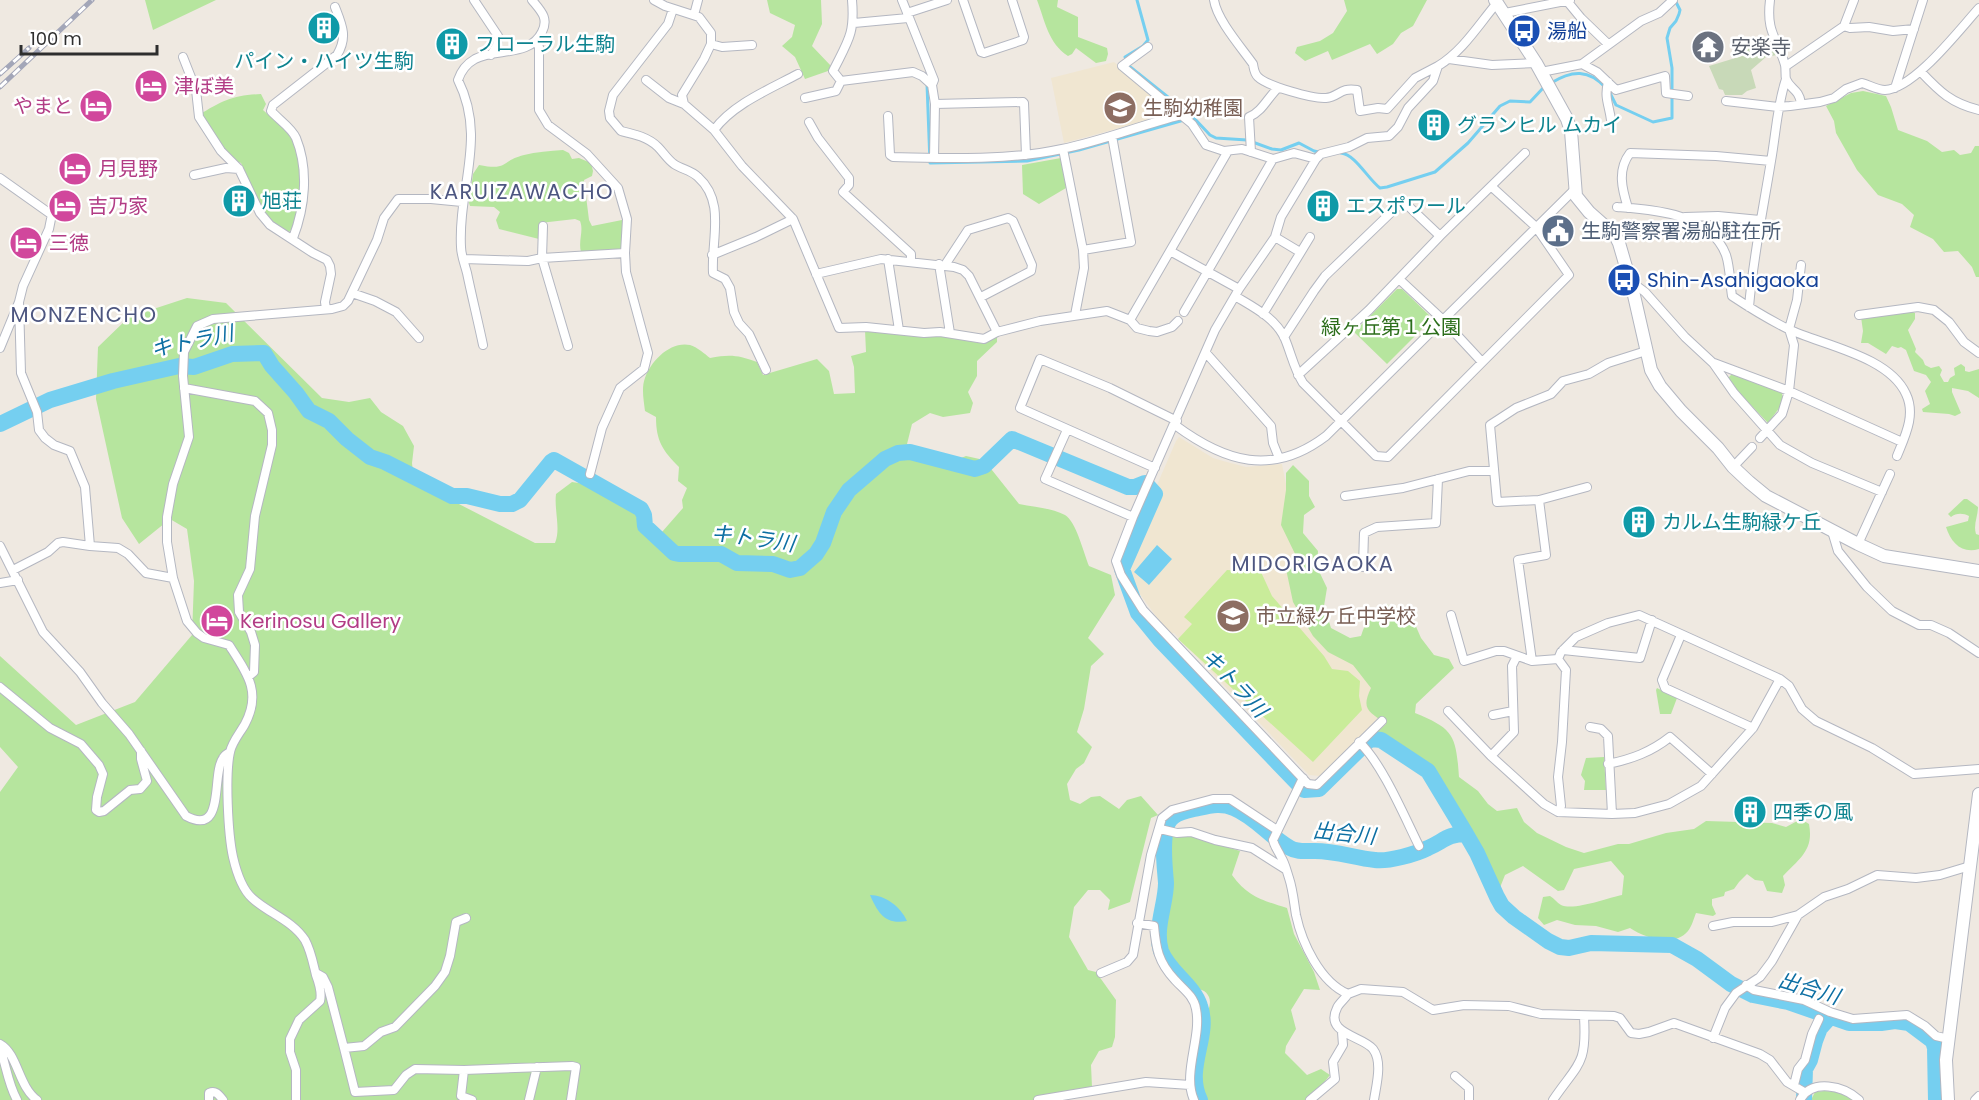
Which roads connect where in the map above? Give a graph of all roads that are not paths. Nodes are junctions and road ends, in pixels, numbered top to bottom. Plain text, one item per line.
1 (474, 0) edge
2 (531, 0) edge
3 (654, 0) edge
4 (698, 0) edge
5 (852, 0) edge
6 (902, 0) edge
7 (947, 0) edge
8 (963, 0) edge
9 (1012, 0) edge
10 (1214, 0) edge
11 (1673, 0) edge
12 (1770, 0) edge
13 (1854, 0) edge
14 (1923, 0) edge
15 (1496, 1) edge
16 (1569, 1) edge
17 (333, 5) edge
18 (1979, 8) edge
19 (673, 9) junction
20 (1505, 13) junction
21 (694, 15) junction
22 (908, 16) junction
23 (854, 23) junction
24 (1844, 26) junction
25 (1914, 29) junction
26 (536, 42) junction
27 (711, 44) junction
28 (1608, 44) junction
29 (752, 45) dead end
30 (1148, 47) dead end
31 (491, 55) junction
32 (183, 57) dead end
33 (1449, 59) junction
34 (1582, 64) junction
35 (1438, 66) junction
36 (1786, 66) junction
37 (1539, 68) junction
38 (1921, 72) junction
39 (798, 74) dead end
40 (1786, 79) junction
41 (646, 80) dead end
42 (841, 81) junction
43 (1608, 82) junction
44 (932, 85) junction
45 (1278, 88) junction
46 (1895, 88) junction
47 (1688, 96) dead end
48 (805, 98) dead end
49 (1726, 100) dead end
50 (1801, 103) junction
51 (684, 104) junction
52 (935, 104) junction
53 (1778, 107) junction
54 (1979, 110) edge
55 (1181, 115) junction
56 (888, 116) dead end
57 (1611, 120) dead end
58 (809, 122) dead end
59 (714, 130) junction
60 (1112, 136) junction
61 (1063, 149) junction
62 (1228, 151) junction
63 (1251, 152) junction
64 (1525, 153) dead end
65 (1026, 155) junction
66 (934, 158) junction
67 (1273, 159) junction
68 (1316, 159) junction
69 (1771, 161) junction
70 (239, 169) junction
71 (194, 175) dead end
72 (0, 178) edge
73 (1492, 187) junction
74 (1574, 190) junction
75 (462, 202) junction
76 (1617, 207) dead end
77 (1628, 208) junction
78 (1682, 217) junction
79 (793, 219) junction
80 (1760, 219) junction
81 (543, 226) dead end
82 (1536, 227) junction
83 (1440, 236) junction
84 (1275, 237) junction
85 (1310, 237) dead end
86 (293, 238) junction
87 (1083, 250) junction
88 (1170, 251) junction
89 (1300, 252) junction
90 (625, 253) junction
91 (712, 255) junction
92 (542, 258) junction
93 (464, 259) junction
94 (888, 259) junction
95 (911, 261) junction
96 (942, 265) junction
97 (1801, 265) dead end
98 (1207, 270) junction
99 (816, 274) junction
100 (1400, 279) junction
101 (1629, 280) junction
102 (1237, 292) junction
103 (352, 293) junction
104 (981, 297) junction
105 (19, 302) junction
106 (1749, 307) junction
107 (326, 309) junction
108 (1184, 312) dead end
109 (1263, 314) junction
110 (1075, 315) junction
111 (1859, 315) dead end
112 (1131, 320) junction
113 (1443, 320) junction
114 (1178, 321) dead end
115 (1789, 329) junction
116 (899, 330) junction
117 (997, 332) junction
118 (950, 333) junction
119 (1284, 337) junction
120 (419, 338) dead end
121 (483, 345) dead end
122 (568, 346) dead end
123 (0, 348) edge
124 (1646, 351) junction
125 (1206, 353) junction
126 (1979, 353) edge
127 (1482, 362) junction
128 (1713, 363) junction
129 (766, 370) dead end
130 (1298, 375) junction
131 (184, 388) junction
132 (1789, 391) junction
133 (1340, 421) junction
134 (1176, 423) junction
135 (1066, 430) junction
136 (1763, 435) junction
137 (1902, 442) junction
138 (1752, 447) dead end
139 (1897, 456) dead end
140 (1279, 458) junction
141 (1733, 467) junction
142 (1155, 468) junction
143 (1493, 471) junction
144 (590, 474) dead end
145 (1890, 474) dead end
146 (1438, 479) junction
147 (1587, 487) dead end
148 (1882, 492) junction
149 (1345, 496) dead end
150 (1539, 500) junction
151 (1133, 517) junction
152 (1832, 531) junction
153 (1858, 544) junction
154 (0, 546) edge
155 (90, 546) junction
156 (1363, 567) dead end
157 (13, 570) junction
158 (1979, 571) edge
159 (173, 578) junction
160 (18, 580) junction
161 (0, 583) edge
162 (1451, 615) dead end
163 (1652, 620) junction
164 (1681, 635) junction
165 (1563, 650) junction
166 (1979, 652) edge
167 (1516, 656) junction
168 (1558, 659) junction
169 (1532, 661) junction
170 (248, 678) junction
171 (1780, 679) junction
172 (0, 687) edge
173 (1448, 711) dead end
174 (1513, 711) junction
175 (1493, 715) dead end
176 (1382, 721) dead end
177 (1590, 727) dead end
178 (1753, 728) junction
179 (1359, 742) junction
180 (141, 751) junction
181 (230, 752) junction
182 (1491, 756) junction
183 (1608, 764) junction
184 (1979, 769) edge
185 (1712, 774) junction
186 (1303, 778) junction
187 (1979, 794) edge
188 (1558, 812) junction
189 (1612, 814) junction
190 (1160, 829) junction
191 (1277, 830) junction
192 (1976, 844) edge
193 (1419, 846) dead end
194 (1971, 866) junction
195 (1286, 869) junction
196 (1798, 915) junction
197 (465, 918) dead end
198 (1137, 923) junction
199 (1713, 926) dead end
200 (316, 973) junction
201 (1101, 973) dead end
202 (1746, 985) junction
203 (1348, 994) junction
204 (1584, 1017) junction
205 (1819, 1019) dead end
206 (1342, 1032) junction
207 (1713, 1038) junction
208 (1949, 1039) junction
209 (0, 1046) edge
210 (344, 1048) junction
211 (537, 1068) junction
212 (464, 1070) junction
213 (1455, 1076) dead end
214 (1190, 1085) junction
215 (1794, 1085) junction
216 (1979, 1096) edge
217 (1802, 1097) edge
218 (17, 1100) edge
219 (37, 1100) edge
220 (208, 1100) edge
221 (223, 1100) edge
222 (296, 1100) edge
223 (472, 1100) edge
224 (529, 1100) edge
225 (571, 1100) edge
226 (1038, 1100) edge
227 (1194, 1100) edge
228 (1310, 1100) edge
229 (1374, 1100) edge
230 (1469, 1100) edge
231 (1553, 1100) edge
232 (1859, 1100) edge
233 (1948, 1100) edge
234 (1975, 1100) edge

1 - 31 street
2 - 26 street
3 - 19 street
4 - 21 street
5 - 23 street
6 - 22 street
7 - 22 street
8 - 9 street
10 - 45 street
11 - 28 street
12 - 36 street
13 - 24 street
14 - 25 street
15 - 20 street
15 - 33 street
16 - 20 street
16 - 28 street
17 - 86 street
18 - 38 street
19 - 21 street
19 - 91 street
20 - 37 street
21 - 27 street
22 - 23 street
22 - 44 street
23 - 42 street
24 - 25 street
24 - 36 street
25 - 46 street
26 - 31 street
26 - 90 street
27 - 29 street
27 - 51 street
28 - 34 street
30 - 55 street
31 - 75 street
32 - 70 street
33 - 35 street
33 - 37 street
34 - 37 street
34 - 43 street
35 - 45 street
35 - 68 street
36 - 40 street
37 - 74 street
38 - 46 street
38 - 54 street
39 - 59 street
40 - 50 street
40 - 53 street
41 - 51 street
42 - 44 street
42 - 48 street
43 - 47 street
43 - 57 street
44 - 52 street
45 - 63 street
46 - 50 street
49 - 53 street
50 - 53 street
51 - 59 street
52 - 65 street
52 - 66 street
53 - 69 street
55 - 60 street
55 - 62 street
56 - 66 street
58 - 95 street
59 - 79 street
60 - 61 street
60 - 87 street
61 - 65 street
61 - 87 street
62 - 63 street
62 - 88 street
63 - 67 street
64 - 73 street
65 - 66 street
67 - 68 street
67 - 98 street
68 - 84 street
69 - 77 street
69 - 80 street
70 - 71 street
70 - 86 street
72 - 105 street
73 - 82 street
73 - 83 street
74 - 82 street
74 - 101 street
75 - 93 street
75 - 103 street
76 - 77 street
77 - 78 street
78 - 80 street
78 - 106 street
79 - 91 street
79 - 99 street
80 - 106 street
81 - 92 street
82 - 113 street
82 - 127 street
83 - 100 street
83 - 119 street
84 - 89 street
84 - 102 street
85 - 89 street
86 - 107 street
87 - 110 street
88 - 98 street
88 - 112 street
89 - 109 street
90 - 92 street
90 - 144 street
91 - 129 street
92 - 93 street
92 - 122 street
93 - 121 street
94 - 95 street
94 - 99 street
94 - 116 street
95 - 96 street
96 - 104 street
96 - 104 street
96 - 118 street
97 - 115 street
98 - 102 street
98 - 108 street
99 - 116 street
100 - 113 street
100 - 130 street
101 - 124 street
101 - 128 street
102 - 109 street
102 - 125 street
103 - 107 street
103 - 120 street
104 - 117 street
105 - 123 street
105 - 155 street
106 - 115 street
107 - 131 street
109 - 119 street
110 - 112 street
110 - 117 street
111 - 126 street
112 - 114 street
113 - 127 street
113 - 133 street
115 - 132 street
115 - 137 street
116 - 118 street
117 - 118 street
119 - 130 street
124 - 141 street
124 - 143 street
125 - 134 street
125 - 140 street
127 - 133 street
128 - 132 street
128 - 136 street
130 - 133 street
131 - 159 street
131 - 170 street
132 - 136 street
132 - 137 street
133 - 140 street
134 - 135 street
134 - 140 street
134 - 142 street
135 - 142 street
135 - 151 street
136 - 148 street
137 - 139 street
138 - 141 street
141 - 152 street
142 - 151 street
143 - 146 street
143 - 150 street
145 - 148 street
146 - 149 street
146 - 156 street
147 - 150 street
148 - 153 street
150 - 169 street
151 - 186 street
152 - 153 street
152 - 166 street
153 - 158 street
154 - 157 street
155 - 157 street
155 - 159 street
157 - 160 street
159 - 170 street
160 - 161 street
160 - 180 street
162 - 167 street
163 - 164 street
163 - 165 street
163 - 165 street
164 - 171 street
164 - 178 street
165 - 168 street
167 - 169 street
167 - 174 street
168 - 169 street
168 - 188 street
170 - 181 street
171 - 178 street
171 - 184 street
172 - 180 street
173 - 182 street
174 - 175 street
174 - 182 street
176 - 179 street
177 - 183 street
178 - 185 street
179 - 186 street
179 - 193 street
180 - 181 street
181 - 200 street
182 - 188 street
183 - 185 street
183 - 189 street
185 - 189 street
186 - 191 street
187 - 192 street
188 - 189 street
190 - 191 street
190 - 195 street
190 - 198 street
191 - 195 street
192 - 194 street
194 - 196 street
194 - 208 street
195 - 203 street
196 - 199 street
196 - 202 street
197 - 210 street
198 - 201 street
198 - 214 street
200 - 210 street
200 - 222 street
202 - 207 street
202 - 208 street
203 - 204 street
203 - 206 street
204 - 207 street
204 - 231 street
205 - 215 street
206 - 228 street
206 - 229 street
207 - 215 street
208 - 233 street
209 - 218 street
209 - 219 street
210 - 212 street
211 - 212 street
211 - 224 street
211 - 225 street
212 - 223 street
213 - 230 street
214 - 226 street
214 - 227 street
215 - 217 street
216 - 234 street
217 - 232 street
220 - 221 street

